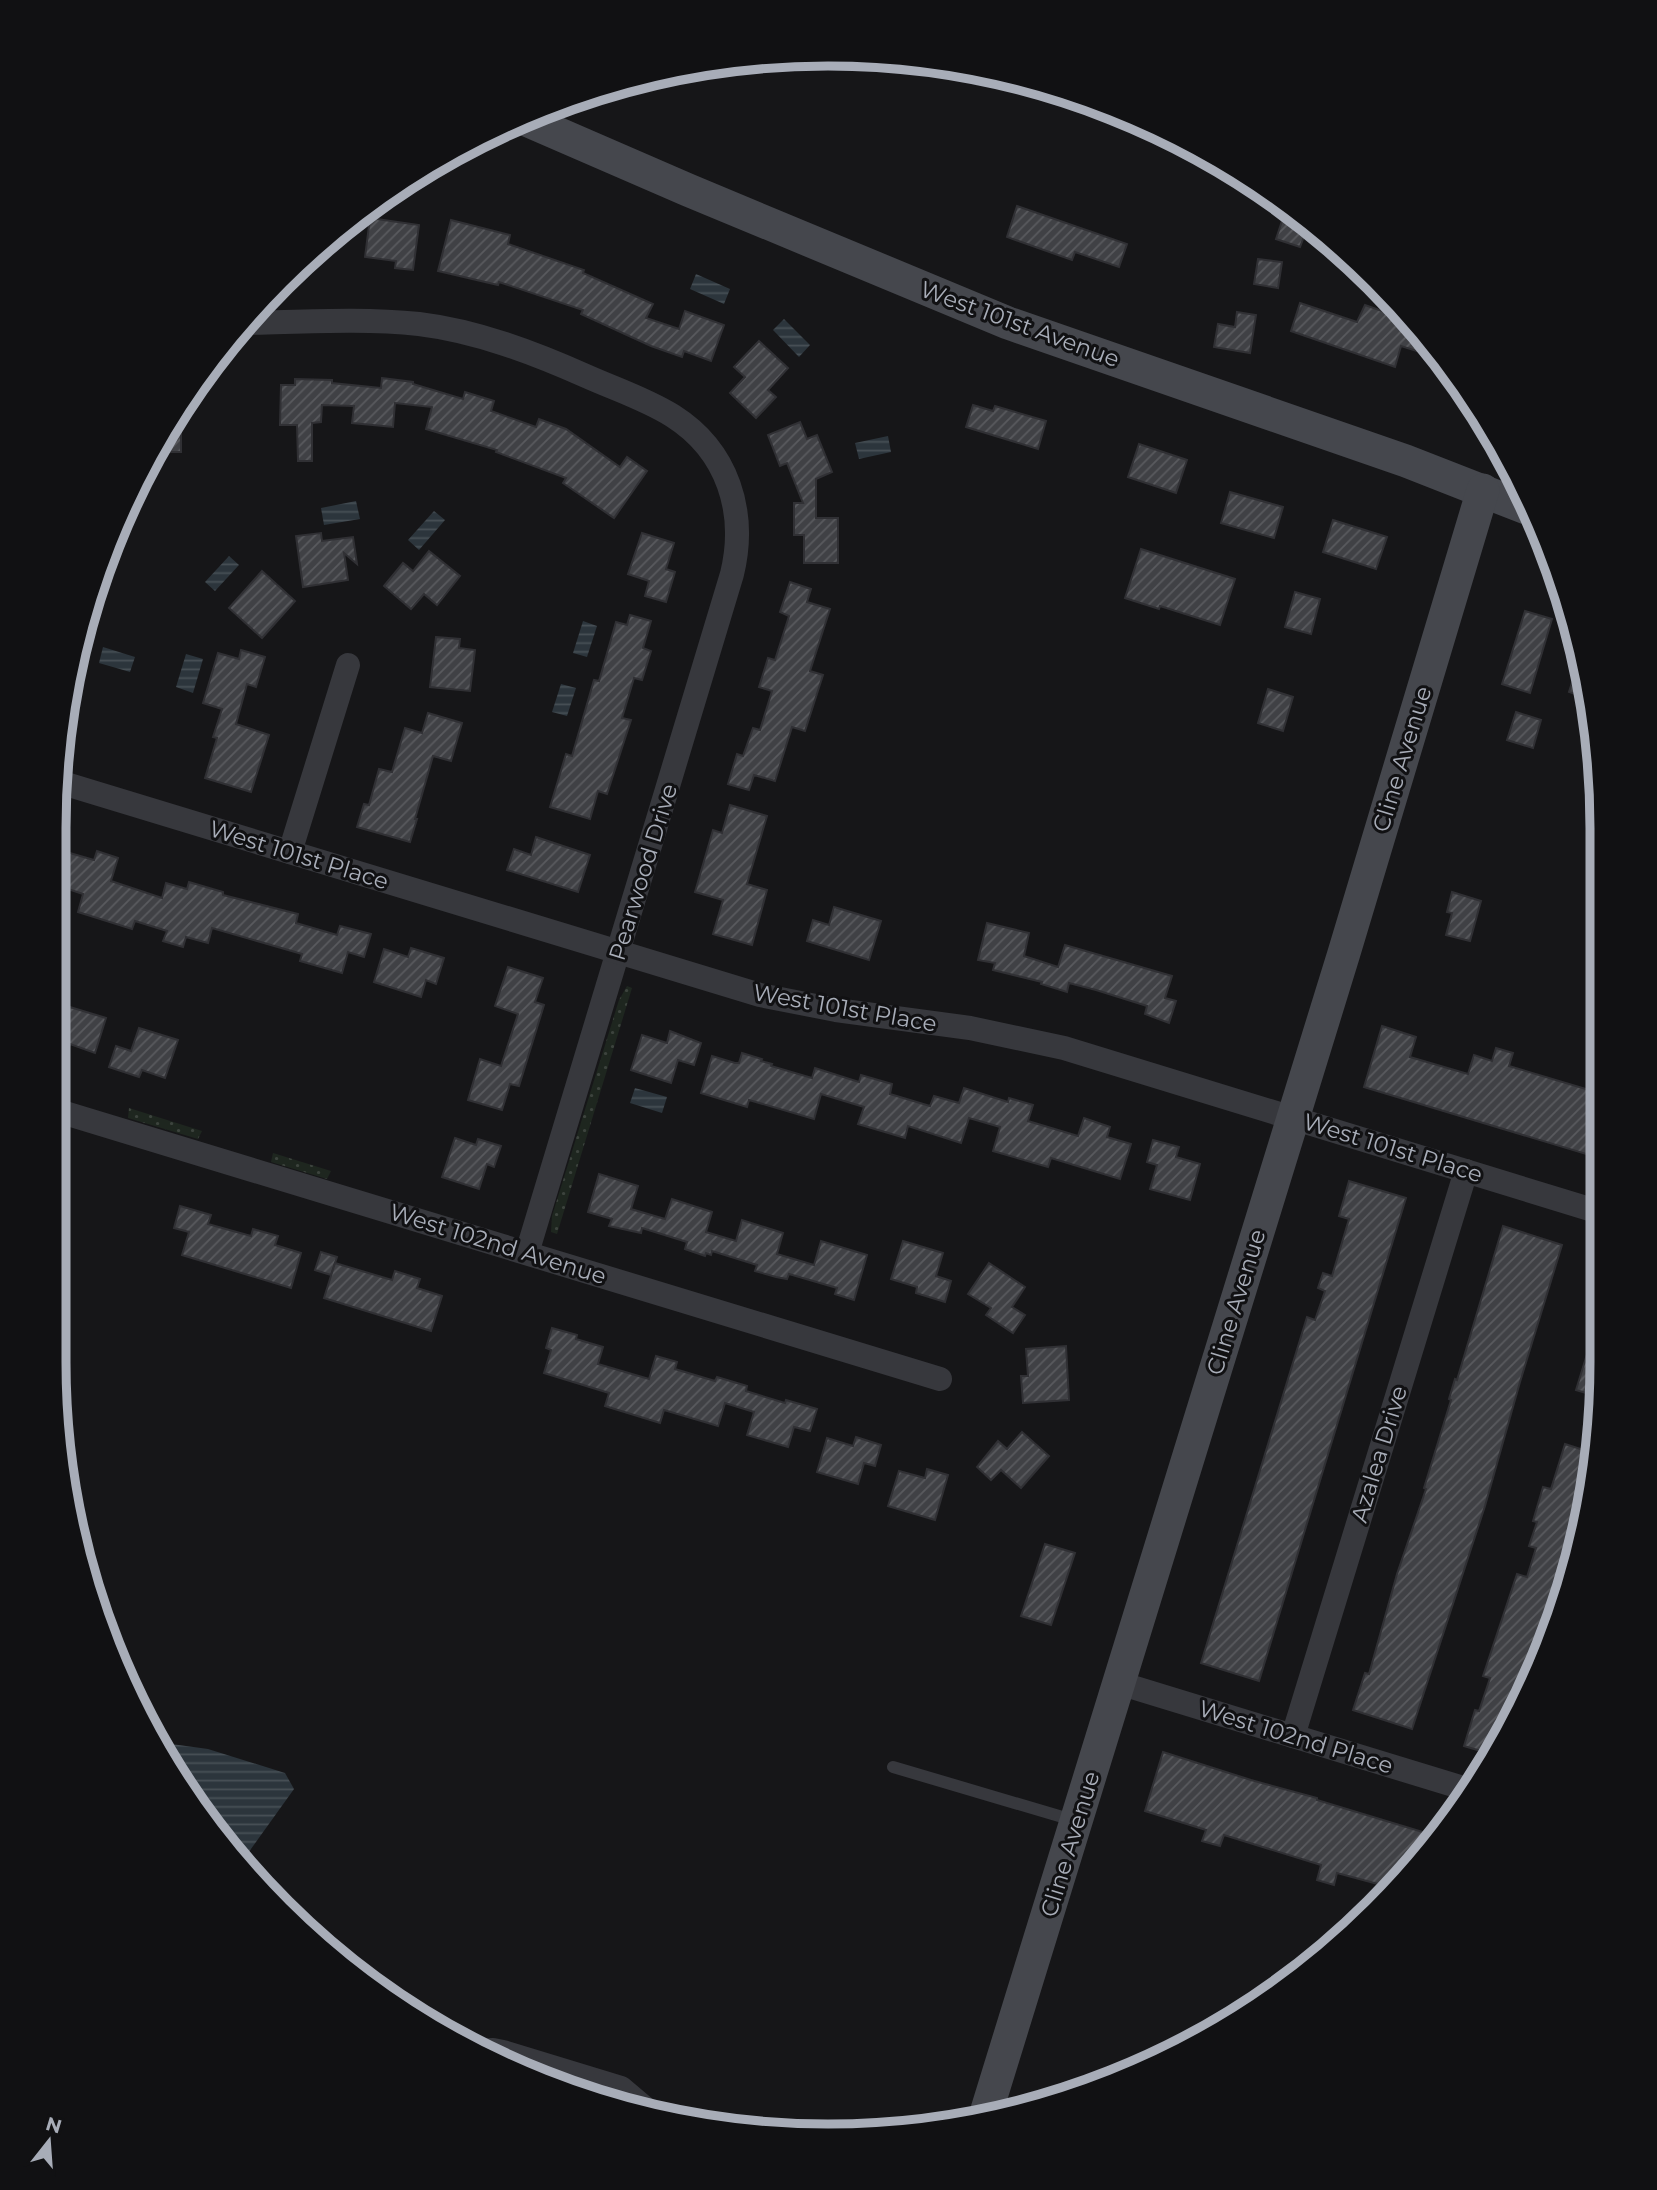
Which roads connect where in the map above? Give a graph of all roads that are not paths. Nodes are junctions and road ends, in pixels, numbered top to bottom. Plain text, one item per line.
1 (538, 125) edge
2 (259, 323) edge
3 (1483, 490) junction
4 (1518, 505) edge
5 (348, 665) dead end
6 (68, 785) edge
7 (290, 852) junction
8 (620, 952) junction
9 (66, 1113) edge
10 (1293, 1117) junction
11 (1466, 1171) junction
12 (1590, 1209) edge
13 (527, 1253) junction
14 (940, 1379) dead end
15 (1119, 1684) junction
16 (1293, 1736) junction
17 (893, 1767) dead end
18 (1460, 1787) edge
19 (1076, 1821) junction
20 (517, 2056) edge
21 (633, 2099) edge
22 (988, 2107) edge

1 - 3 street, West 101st Avenue
2 - 8 street, Pearwood Drive
3 - 4 street, West 101st Avenue
3 - 10 street, Cline Avenue
5 - 7 street
6 - 7 street, West 101st Place
7 - 8 street, West 101st Place
8 - 10 street, West 101st Place
8 - 13 street, Pearwood Drive
9 - 13 street, West 102nd Avenue
10 - 11 street, West 101st Place
10 - 15 street, Cline Avenue
11 - 12 street, West 101st Place
11 - 16 street, Azalea Drive
13 - 14 street, West 102nd Avenue
15 - 16 street, West 102nd Place
15 - 19 street, Cline Avenue
16 - 18 street, West 102nd Place
17 - 19 lane
19 - 22 street, Cline Avenue
20 - 21 street

